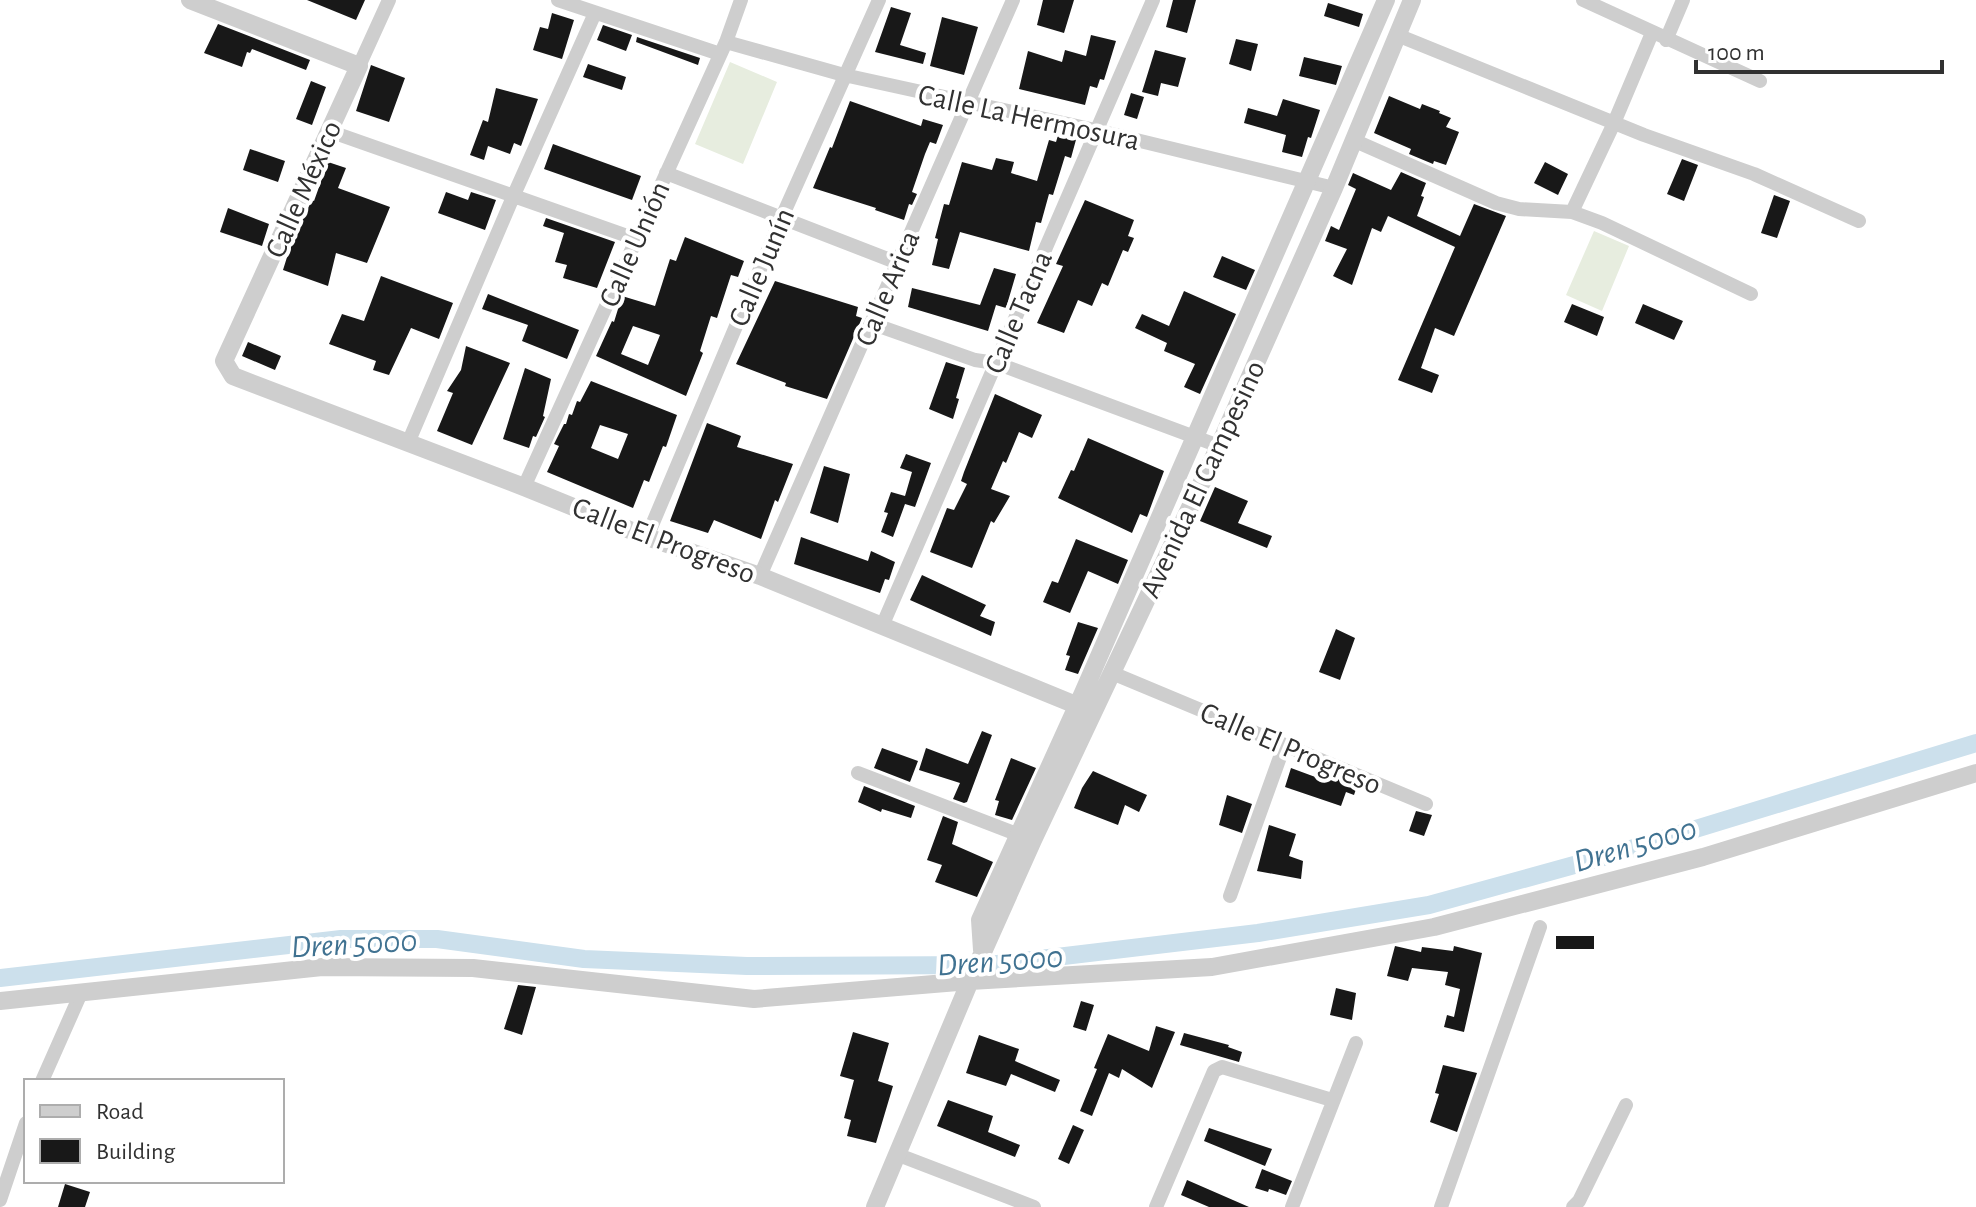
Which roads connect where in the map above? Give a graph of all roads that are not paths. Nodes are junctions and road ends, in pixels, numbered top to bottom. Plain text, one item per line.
1 (190, 0) edge
2 (389, 0) edge
3 (558, 0) edge
4 (741, 0) edge
5 (879, 0) edge
6 (1013, 0) edge
7 (1153, 0) edge
8 (1386, 0) edge
9 (1412, 0) edge
10 (1583, 0) edge
11 (1683, 0) edge
12 (595, 13) junction
13 (1652, 33) junction
14 (1397, 35) junction
15 (1666, 40) junction
16 (723, 48) junction
17 (359, 66) junction
18 (844, 75) junction
19 (1760, 81) dead end
20 (969, 104) junction
21 (1614, 123) junction
22 (1095, 130) junction
23 (329, 131) junction
24 (1353, 140) junction
25 (666, 173) junction
26 (1307, 182) junction
27 (1334, 188) junction
28 (513, 197) junction
29 (1572, 212) junction
30 (782, 217) junction
31 (1859, 221) dead end
32 (636, 239) junction
33 (898, 263) junction
34 (1751, 294) dead end
35 (873, 324) junction
36 (996, 363) junction
37 (233, 376) joint
38 (1195, 437) junction
39 (408, 443) junction
40 (1219, 446) junction
41 (524, 487) junction
42 (647, 537) junction
43 (760, 576) junction
44 (883, 624) junction
45 (1112, 673) junction
46 (1085, 709) junction
47 (1284, 746) junction
48 (858, 773) dead end
49 (1976, 773) edge
50 (1426, 804) dead end
51 (1019, 835) junction
52 (1230, 896) dead end
53 (1540, 927) dead end
54 (983, 953) junction
55 (971, 979) junction
56 (81, 993) junction
57 (0, 1001) edge
58 (1356, 1043) dead end
59 (43, 1079) edge
60 (1332, 1100) junction
61 (1626, 1105) dead end
62 (24, 1129) edge
63 (896, 1154) junction
64 (0, 1200) edge
65 (1445, 1206) edge
66 (875, 1207) edge
67 (1034, 1207) edge
68 (1156, 1207) edge
69 (1292, 1207) edge
70 (1573, 1207) edge

1 - 17 street
2 - 17 street, Calle México
3 - 12 street, Calle La Hermosura
4 - 16 street, Calle Unión
5 - 18 street, Calle Junín
6 - 20 street, Calle Arica
7 - 22 street, Calle Tacna
8 - 26 street, Avenida El Campesino
9 - 14 street, Avenida El Campesino
10 - 13 street
11 - 15 street
12 - 16 street, Calle La Hermosura
12 - 28 street
13 - 15 street
13 - 21 street
14 - 21 street
14 - 24 street, Avenida El Campesino
15 - 19 street
16 - 18 street, Calle La Hermosura
16 - 25 street, Calle Unión
17 - 23 street, Calle México
18 - 20 street, Calle La Hermosura
18 - 30 street, Calle Junín
20 - 22 street, Calle La Hermosura
20 - 33 street, Calle Arica
21 - 29 street
21 - 31 street
22 - 26 street, Calle La Hermosura
22 - 36 street, Calle Tacna
23 - 28 street
23 - 37 street, Calle México
24 - 27 street, Avenida El Campesino
24 - 29 street
25 - 30 street
25 - 32 street, Calle Unión
26 - 27 street, Calle La Hermosura
26 - 38 street, Avenida El Campesino
27 - 40 street, Avenida El Campesino
28 - 32 street
28 - 39 street
29 - 34 street
30 - 33 street
30 - 42 street, Calle Junín
32 - 41 street, Calle Unión
33 - 35 street, Calle Arica
35 - 36 street
35 - 43 street, Calle Arica
36 - 38 street
36 - 44 street, Calle Tacna
37 - 39 street, Calle El Progreso
38 - 40 street
38 - 46 street, Avenida El Campesino
39 - 41 street, Calle El Progreso
40 - 45 street, Avenida El Campesino
41 - 42 street, Calle El Progreso
42 - 43 street, Calle El Progreso
43 - 44 street, Calle El Progreso
44 - 46 street, Calle El Progreso
45 - 46 street, Avenida El Campesino
45 - 47 street, Calle El Progreso
46 - 51 street, Avenida El Campesino
46 - 54 street, Avenida El Campesino
47 - 50 street, Calle El Progreso
47 - 52 street
48 - 51 street
49 - 55 street
51 - 54 street, Avenida El Campesino
53 - 65 street
54 - 55 street, Avenida El Campesino
55 - 56 street
55 - 63 street, Avenida El Campesino
56 - 57 street
56 - 59 street
58 - 60 street
60 - 68 street
60 - 69 street
61 - 70 street
62 - 64 street
63 - 66 street, Avenida El Campesino
63 - 67 street

